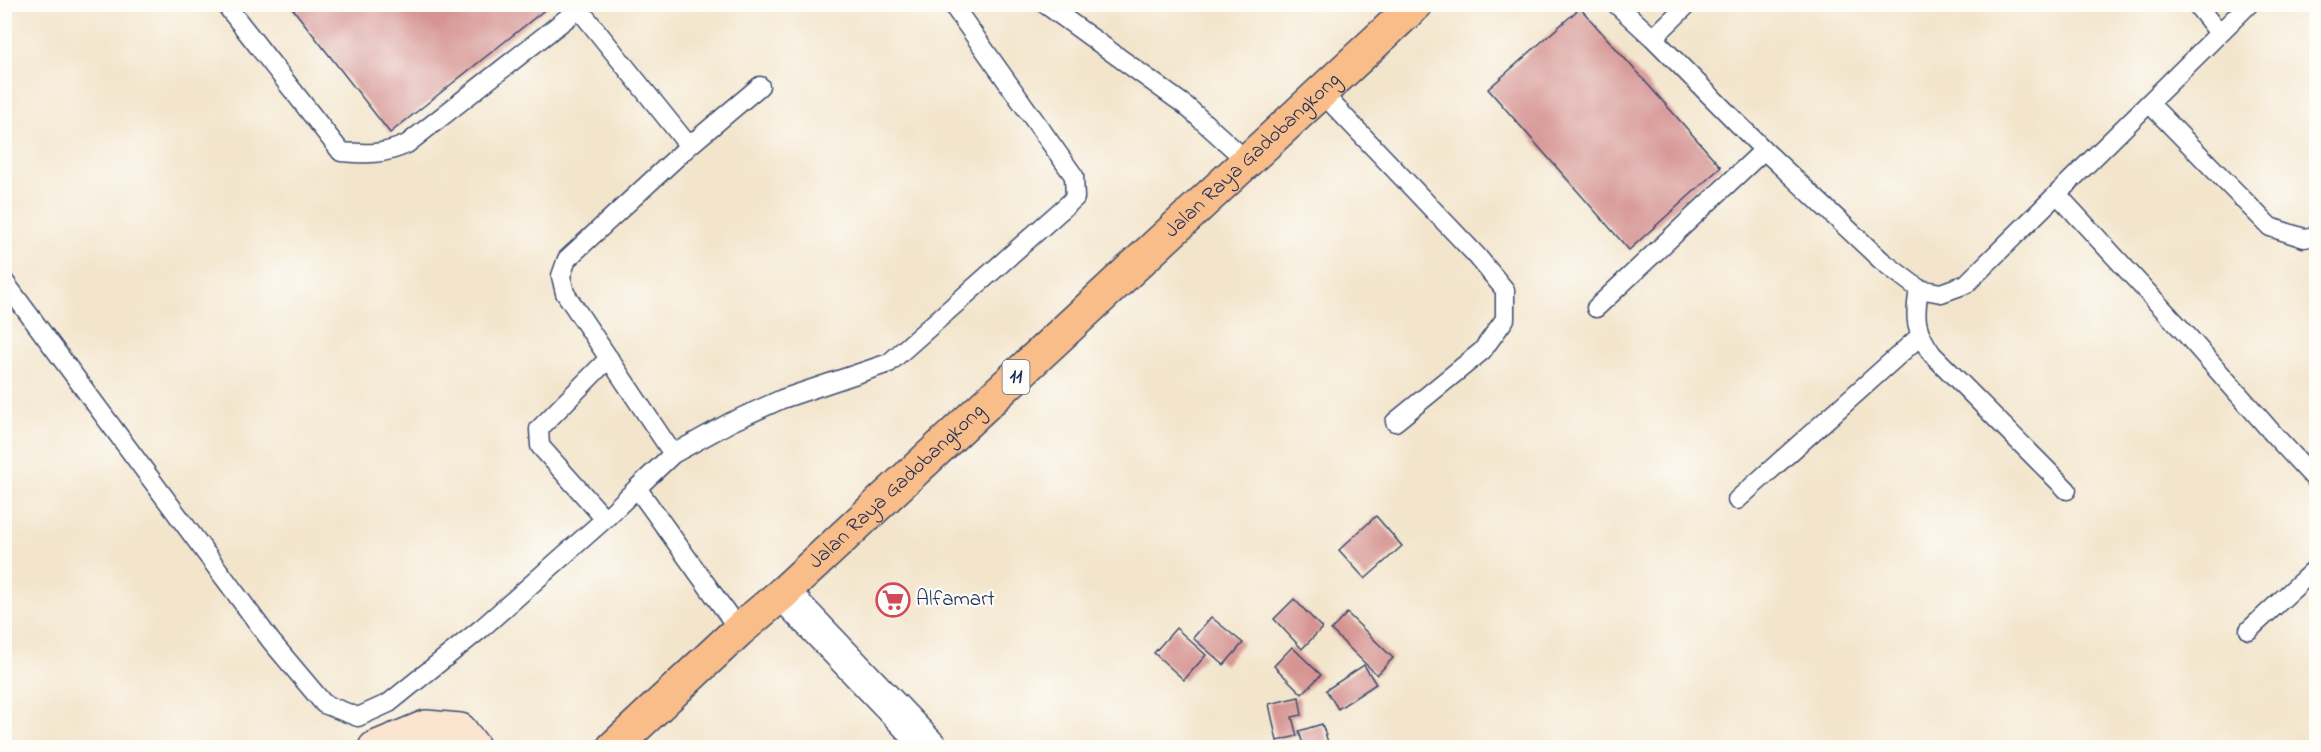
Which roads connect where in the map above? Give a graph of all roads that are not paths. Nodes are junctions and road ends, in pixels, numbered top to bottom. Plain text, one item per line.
1 (225, 4) edge
2 (952, 4) edge
3 (1045, 4) edge
4 (1416, 4) edge
5 (1616, 4) edge
6 (1688, 4) edge
7 (2196, 4) edge
8 (2249, 4) edge
9 (582, 7) edge
10 (2219, 33) junction
11 (1653, 38) junction
12 (760, 86) dead end
13 (1321, 93) junction
14 (2149, 103) junction
15 (688, 146) junction
16 (1764, 150) junction
17 (1248, 162) junction
18 (2057, 194) junction
19 (2316, 236) edge
20 (4, 281) edge
21 (1919, 289) junction
22 (1596, 308) dead end
23 (1920, 336) junction
24 (609, 358) junction
25 (1395, 422) dead end
26 (673, 454) junction
27 (2316, 480) edge
28 (637, 488) junction
29 (2067, 490) dead end
30 (1737, 500) dead end
31 (605, 519) junction
32 (2316, 568) edge
33 (783, 593) junction
34 (739, 630) junction
35 (2249, 630) dead end
36 (375, 747) edge
37 (474, 747) edge
38 (613, 747) edge
39 (931, 747) edge

1 - 9 lane
2 - 26 lane
3 - 17 lane
4 - 13 highway, Jalan Raya Gadobangkong / 11
5 - 11 lane
6 - 11 lane
7 - 10 lane
8 - 10 lane
9 - 15 lane
10 - 14 lane
11 - 16 lane
12 - 15 lane
13 - 17 highway, Jalan Raya Gadobangkong / 11
13 - 25 lane
14 - 18 lane
14 - 19 lane
15 - 24 lane
16 - 21 lane
16 - 22 lane
17 - 33 highway, Jalan Raya Gadobangkong / 11
18 - 21 lane
18 - 27 lane
20 - 31 lane
21 - 23 lane
23 - 29 lane
23 - 30 lane
24 - 26 lane
24 - 31 lane
26 - 28 lane
28 - 31 lane
28 - 34 lane
32 - 35 lane
33 - 34 highway, Jalan Raya Gadobangkong / 11
33 - 39 street
34 - 38 highway, Jalan Raya Gadobangkong / 11
36 - 37 main road

